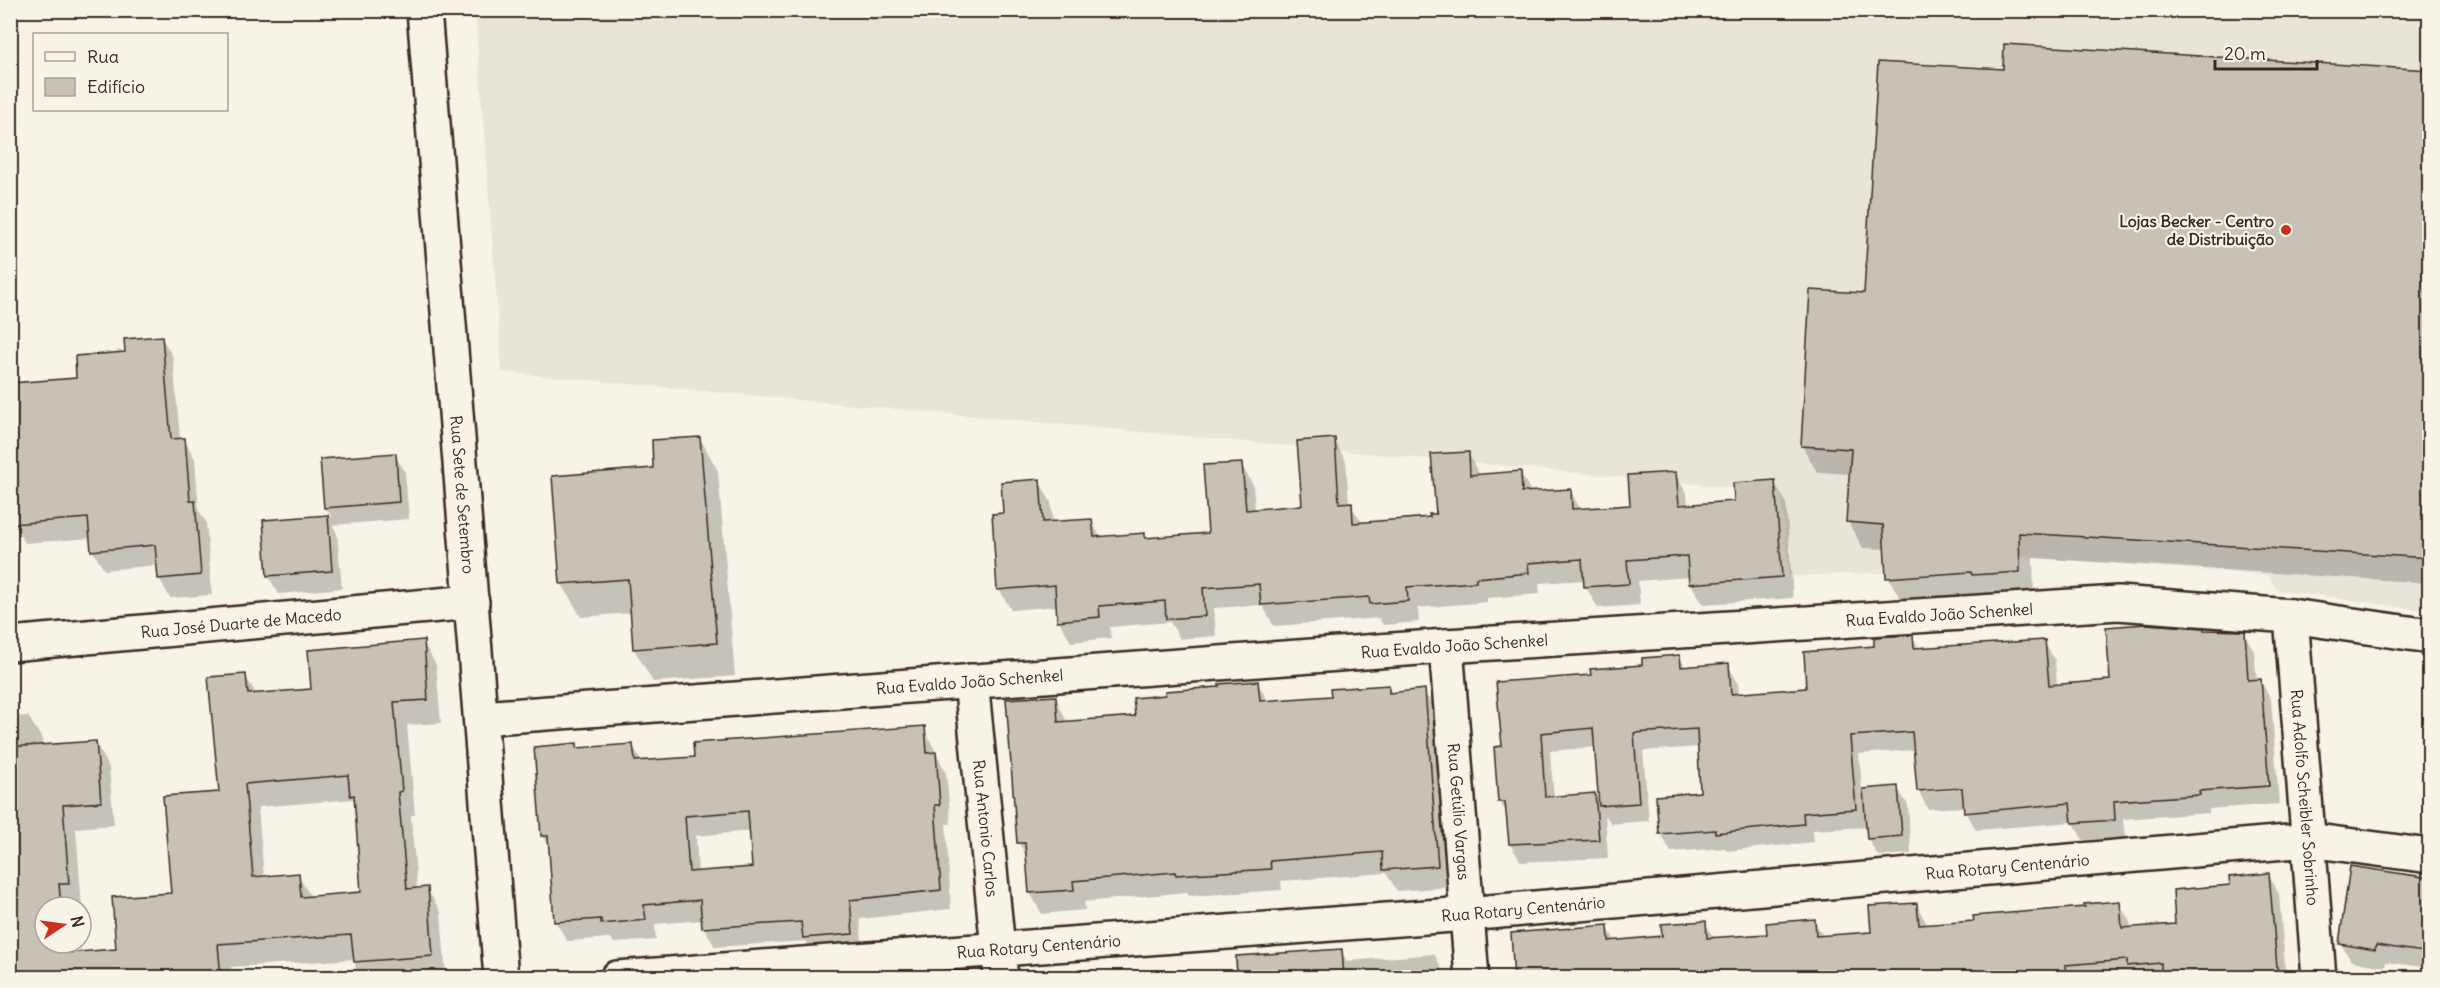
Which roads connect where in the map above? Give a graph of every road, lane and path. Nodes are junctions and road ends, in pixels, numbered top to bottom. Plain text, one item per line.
1 (424, 10) edge
2 (472, 602) junction
3 (2291, 616) junction
4 (2430, 636) edge
5 (10, 644) edge
6 (1446, 646) junction
7 (971, 681) junction
8 (481, 718) junction
9 (2309, 840) junction
10 (2430, 856) edge
11 (1466, 914) junction
12 (1000, 964) edge
13 (501, 978) edge
14 (617, 978) edge
15 (1472, 978) edge
16 (2319, 978) edge

1 - 2 street, Rua Sete de Setembro
2 - 5 street, Rua José Duarte de Macedo
2 - 8 street, Rua Sete de Setembro
3 - 4 street, Rua Evaldo João Schenkel
3 - 6 street, Rua Evaldo João Schenkel
3 - 9 street, Rua Adolfo Scheibler Sobrinho
6 - 7 street, Rua Evaldo João Schenkel
6 - 11 street, Rua Getúlio Vargas
7 - 8 street, Rua Evaldo João Schenkel
7 - 12 street, Rua Antonio Carlos
8 - 13 street, Rua Sete de Setembro
9 - 10 street, Rua Rotary Centenário
9 - 11 street, Rua Rotary Centenário
9 - 16 street, Rua Adolfo Scheibler Sobrinho
11 - 12 street, Rua Rotary Centenário
11 - 15 street, Rua Getúlio Vargas
12 - 14 street, Rua Rotary Centenário

